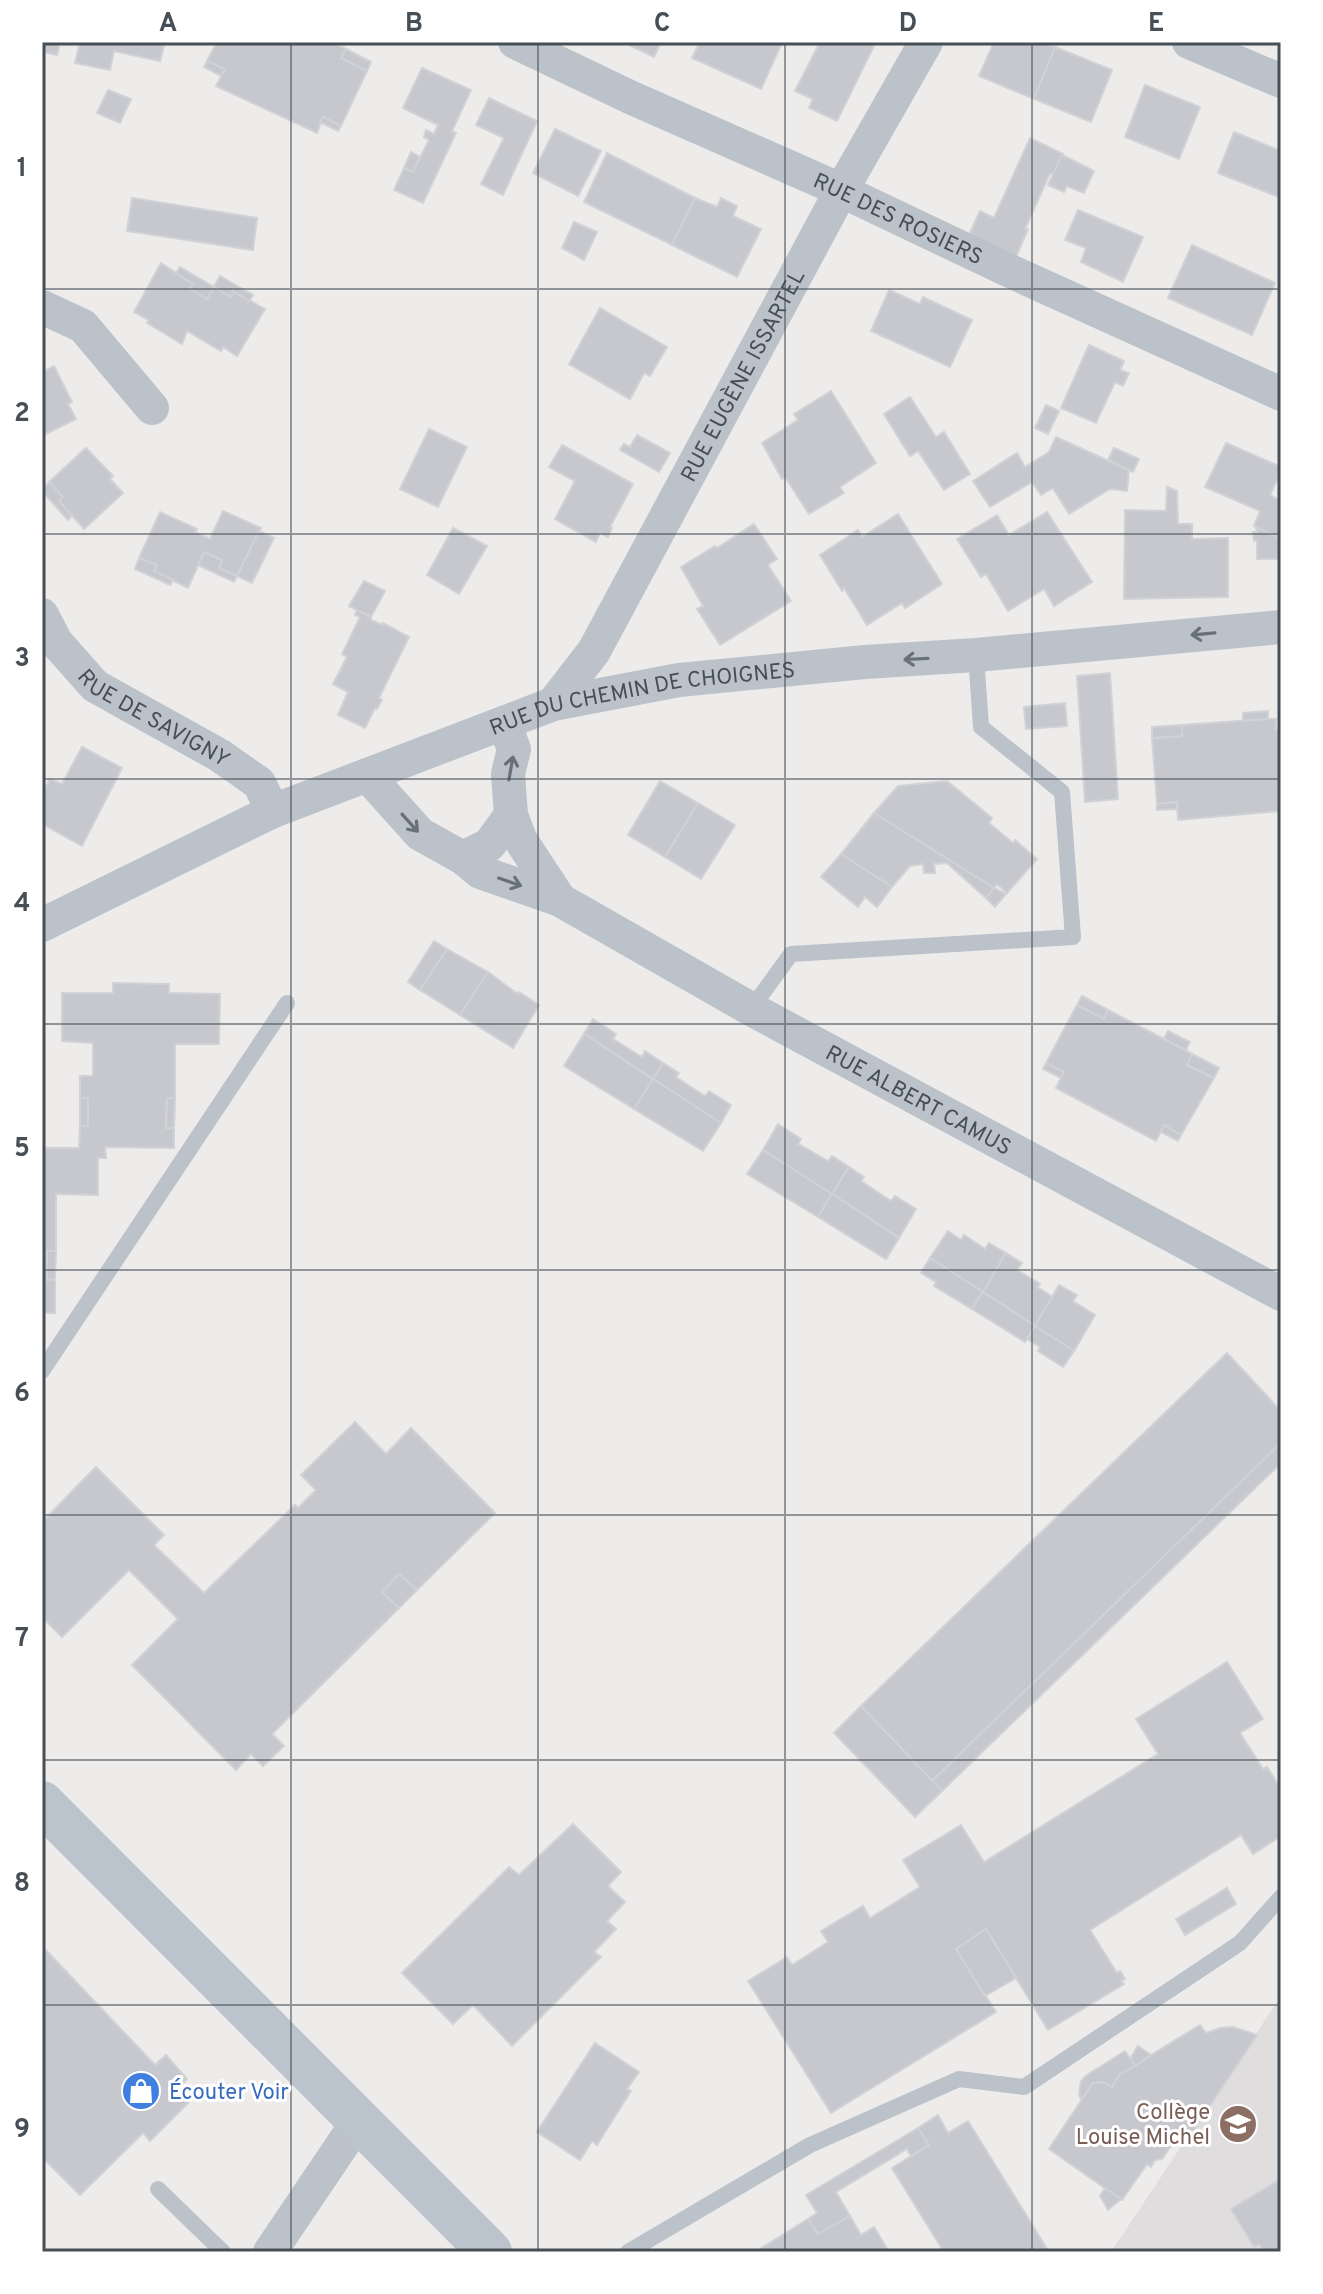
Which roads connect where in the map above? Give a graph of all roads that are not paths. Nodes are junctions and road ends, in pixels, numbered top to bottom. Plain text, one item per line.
1 (515, 42) edge
2 (926, 42) edge
3 (1189, 42) edge
4 (1281, 81) edge
5 (841, 191) junction
6 (42, 307) edge
7 (1281, 394) edge
8 (152, 408) dead end
9 (42, 615) edge
10 (1281, 627) edge
11 (976, 655) junction
12 (553, 704) junction
13 (504, 723) junction
14 (367, 775) junction
15 (273, 811) junction
16 (511, 815) junction
17 (463, 858) junction
18 (560, 900) junction
19 (42, 925) edge
20 (287, 1003) dead end
21 (751, 1009) junction
22 (1281, 1294) edge
23 (42, 1371) edge
24 (42, 1803) edge
25 (1281, 1897) edge
26 (359, 2120) junction
27 (158, 2189) dead end
28 (223, 2252) edge
29 (270, 2252) edge
30 (490, 2252) edge
31 (628, 2252) edge

1 - 5 street, RUE DES ROSIERS
2 - 5 street, RUE EUGÈNE ISSARTEL
3 - 4 street
5 - 7 street, RUE DES ROSIERS
5 - 12 street, RUE EUGÈNE ISSARTEL
6 - 8 street
9 - 15 street, RUE DE SAVIGNY
10 -> 11 street, RUE DU CHEMIN DE CHOIGNES
11 -> 12 street, RUE DU CHEMIN DE CHOIGNES
11 - 21 lane
12 - 13 street, RUE DU CHEMIN DE CHOIGNES
13 - 14 street, RUE DU CHEMIN DE CHOIGNES
16 -> 13 street
14 - 15 street, RUE DU CHEMIN DE CHOIGNES
14 -> 17 street, RUE ALBERT CAMUS
15 - 19 street, RUE DU CHEMIN DE CHOIGNES
16 - 17 street
16 - 18 street
17 -> 18 street, RUE ALBERT CAMUS
18 - 21 street, RUE ALBERT CAMUS
20 - 23 lane
21 - 22 street, RUE ALBERT CAMUS
24 - 26 street
25 - 31 lane
26 - 29 street
26 - 30 street
27 - 28 lane

